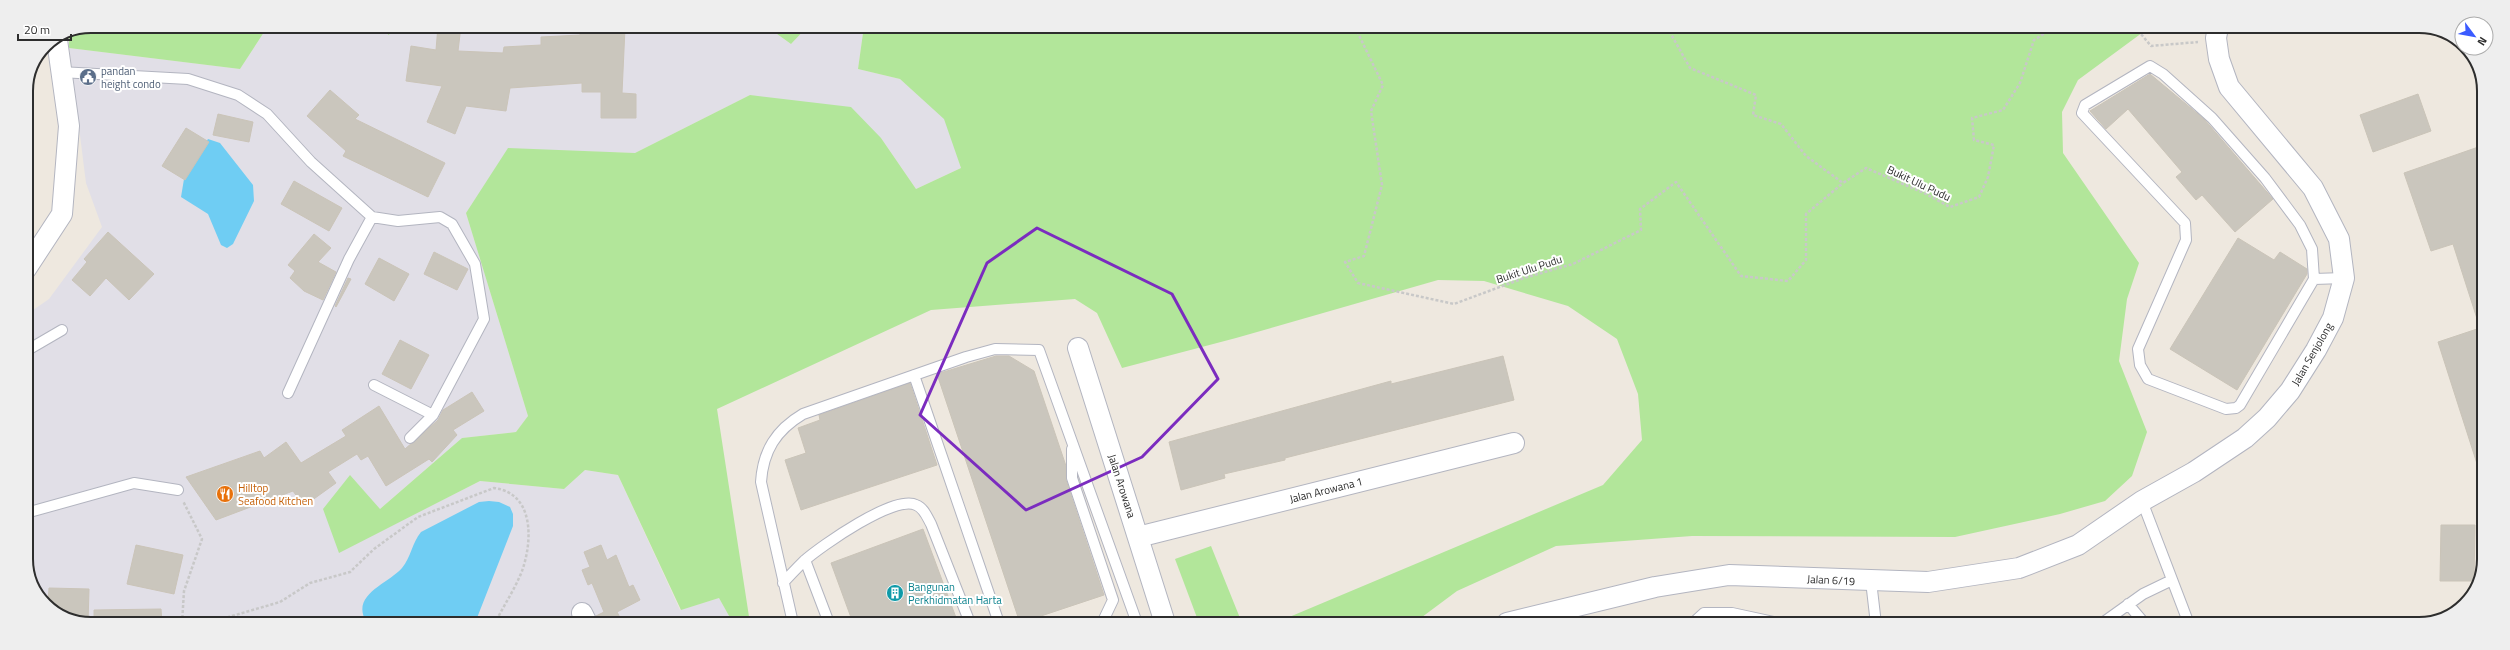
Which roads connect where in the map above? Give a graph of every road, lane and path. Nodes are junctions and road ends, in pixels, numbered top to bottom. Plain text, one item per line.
1 (1359, 33) edge
2 (1670, 33) edge
3 (2045, 33) edge
4 (2139, 33) edge
5 (2217, 33) edge
6 (57, 44) edge
7 (60, 72) junction
8 (1843, 183) junction
9 (372, 217) junction
10 (33, 258) edge
11 (2344, 278) junction
12 (2314, 279) junction
13 (62, 330) dead end
14 (33, 347) edge
15 (1078, 348) dead end
16 (914, 375) junction
17 (374, 385) dead end
18 (288, 393) dead end
19 (433, 415) junction
20 (410, 438) dead end
21 (1072, 443) junction
22 (1514, 443) dead end
23 (178, 490) joint
24 (2142, 501) junction
25 (33, 511) edge
26 (1138, 537) junction
27 (805, 560) junction
28 (2172, 580) junction
29 (1871, 581) junction
30 (783, 583) junction
31 (2128, 604) junction
32 (182, 617) edge
33 (229, 617) edge
34 (498, 617) edge
35 (792, 617) edge
36 (827, 617) edge
37 (968, 617) edge
38 (997, 617) edge
39 (1105, 617) edge
40 (1135, 617) edge
41 (1163, 617) edge
42 (1565, 617) edge
43 (1700, 617) edge
44 (1751, 617) edge
45 (1875, 617) edge
46 (2110, 617) edge
47 (2139, 617) edge
48 (2187, 617) edge

1 - 8 path, Bukit Ulu Pudu
2 - 8 path
3 - 8 path, Bukit Ulu Pudu
4 - 5 path
5 - 11 street, Jalan Senjolong
6 - 7 street
7 - 9 lane
7 - 10 street
9 - 18 lane
9 - 19 lane
11 - 12 lane
11 - 24 street, Jalan Senjolong
12 - 12 lane
13 - 14 lane
15 - 26 street, Jalan Arowana
16 - 21 lane
16 - 30 lane
16 - 38 lane
17 - 19 lane
19 - 20 lane
21 - 39 lane
21 - 40 lane
22 - 26 street, Jalan Arowana 1
23 - 25 lane
23 - 32 path
24 - 28 lane
24 - 29 street, Jalan 6/19
26 - 41 street, Jalan Arowana
27 - 30 lane
27 - 36 lane
27 - 37 lane
28 - 31 lane
28 - 48 lane
29 - 42 street, Jalan 6/19
29 - 45 lane
30 - 35 lane
31 - 46 lane
31 - 47 lane
33 - 34 path
43 - 44 lane

